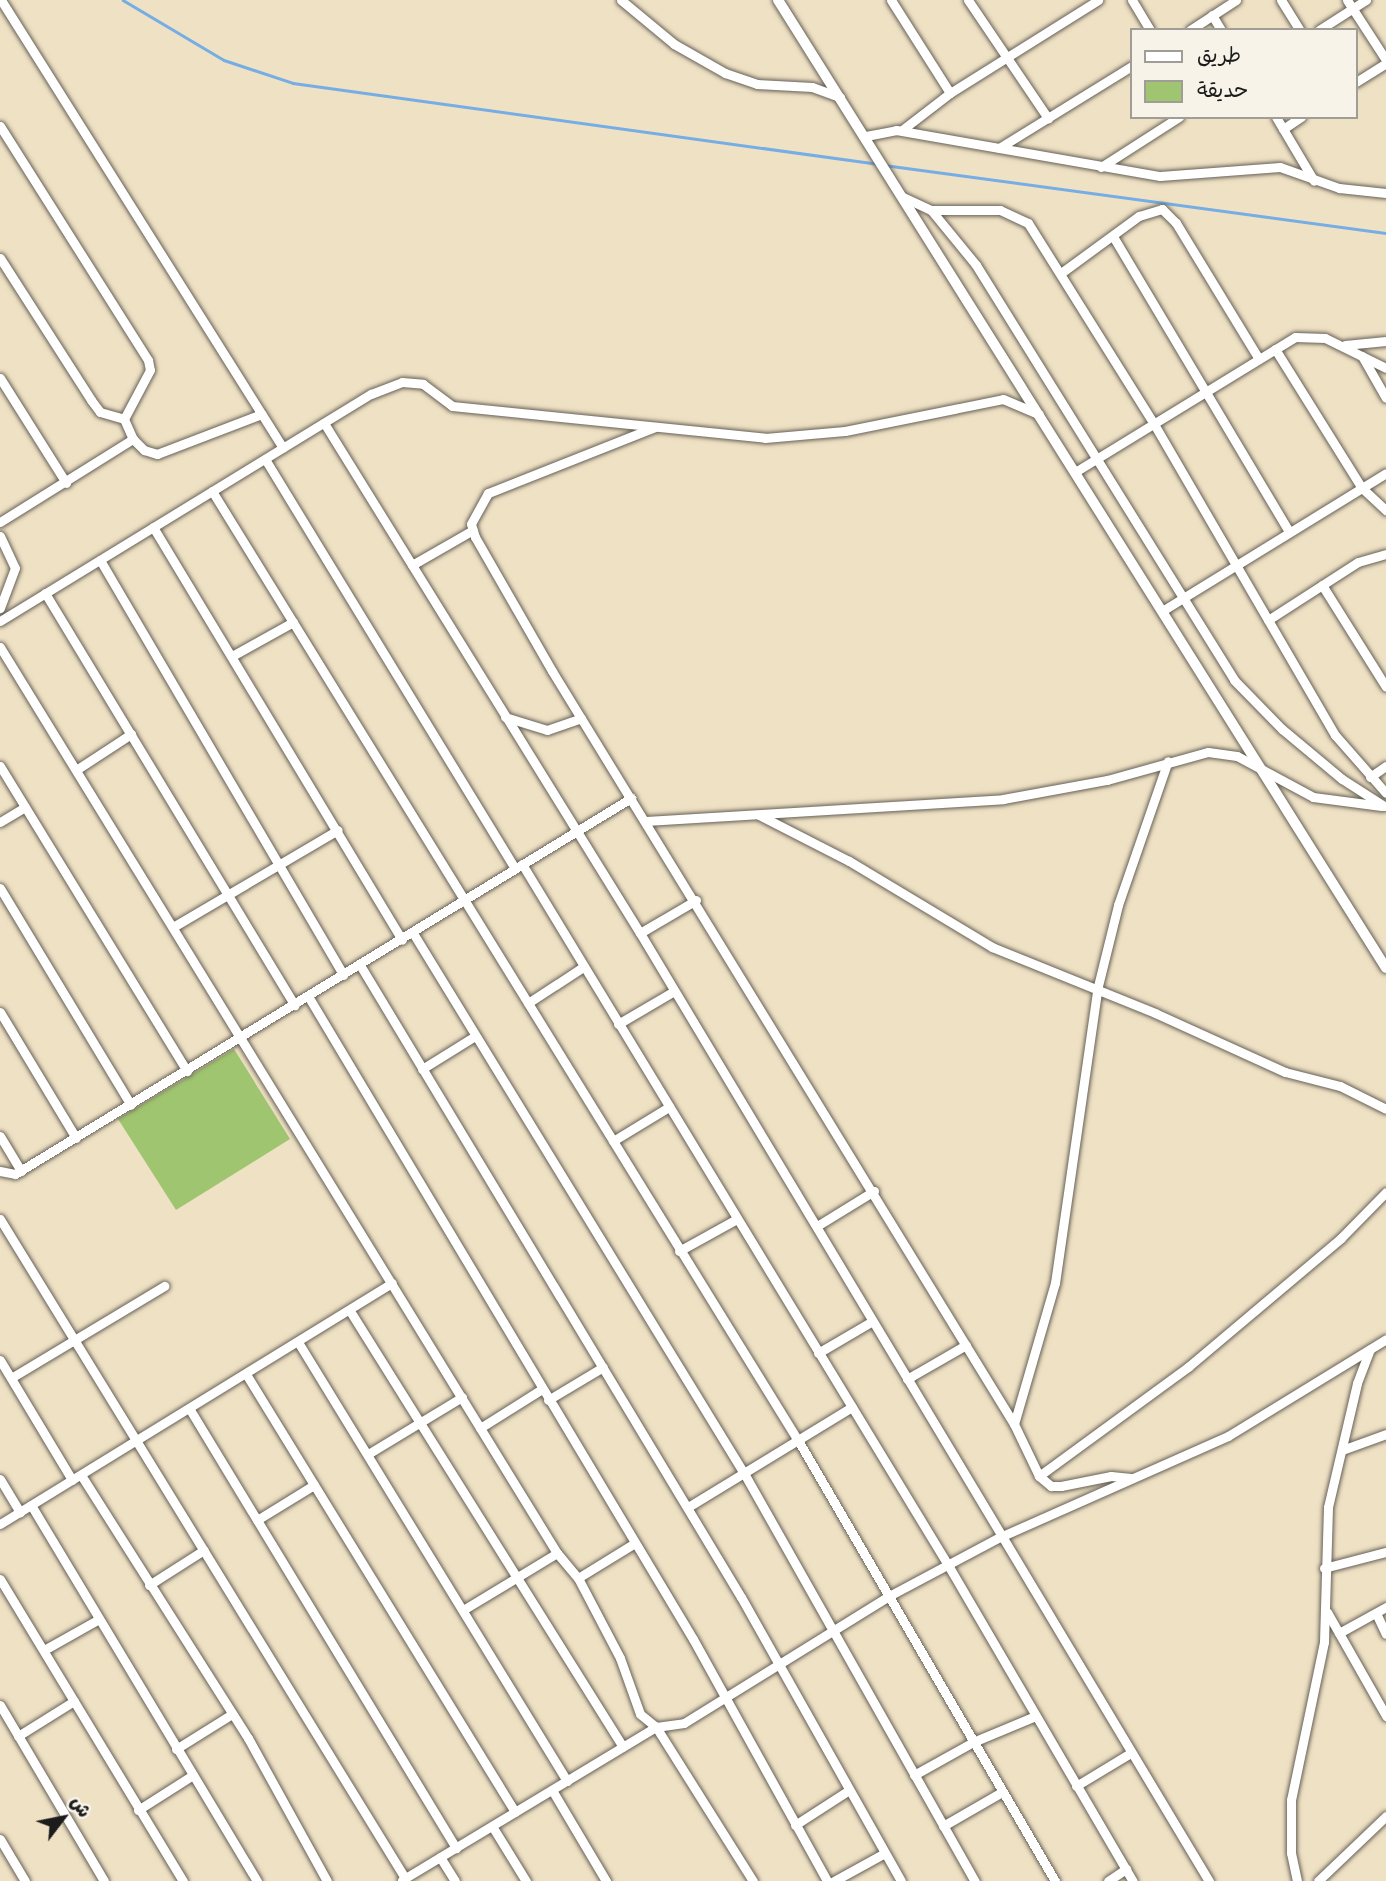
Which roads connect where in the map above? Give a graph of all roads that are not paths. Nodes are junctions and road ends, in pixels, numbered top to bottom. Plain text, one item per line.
1 (1, 0) edge
2 (621, 0) edge
3 (778, 0) edge
4 (891, 0) edge
5 (1098, 0) edge
6 (1132, 0) edge
7 (1236, 0) edge
8 (1281, 0) edge
9 (1366, 0) edge
10 (970, 1) edge
11 (1350, 4) edge
12 (1212, 15) junction
13 (1149, 28) edge
14 (1192, 28) edge
15 (1220, 28) edge
16 (1299, 28) edge
17 (1320, 28) edge
18 (1007, 58) junction
19 (1386, 61) edge
20 (1130, 66) edge
21 (1358, 81) edge
22 (950, 93) junction
23 (841, 98) junction
24 (1048, 117) junction
25 (1176, 119) edge
26 (1277, 119) edge
27 (1298, 119) edge
28 (0, 126) edge
29 (1283, 129) junction
30 (902, 131) junction
31 (866, 136) junction
32 (999, 148) junction
33 (1101, 167) junction
34 (1314, 181) junction
35 (1386, 193) edge
36 (903, 197) junction
37 (931, 210) junction
38 (1114, 238) junction
39 (0, 258) edge
40 (1061, 273) junction
41 (1386, 341) edge
42 (1345, 345) junction
43 (1275, 349) junction
44 (1361, 355) junction
45 (1259, 359) junction
46 (1386, 368) edge
47 (0, 378) edge
48 (1203, 393) junction
49 (1386, 398) edge
50 (262, 414) junction
51 (1039, 414) junction
52 (124, 418) junction
53 (324, 423) junction
54 (1154, 424) junction
55 (655, 427) junction
56 (133, 439) junction
57 (283, 448) junction
58 (265, 459) junction
59 (1097, 459) junction
60 (1075, 472) junction
61 (1386, 473) edge
62 (66, 482) junction
63 (1362, 488) junction
64 (212, 491) junction
65 (1386, 510) edge
66 (0, 522) edge
67 (153, 527) junction
68 (473, 530) junction
69 (1289, 531) junction
70 (0, 536) edge
71 (1386, 554) edge
72 (100, 559) junction
73 (411, 565) junction
74 (1237, 565) junction
75 (1322, 585) junction
76 (45, 593) junction
77 (1183, 599) junction
78 (0, 608) edge
79 (1162, 611) junction
80 (1268, 620) junction
81 (0, 621) edge
82 (293, 622) junction
83 (0, 647) edge
84 (232, 656) junction
85 (1386, 687) edge
86 (505, 717) junction
87 (581, 718) junction
88 (131, 734) junction
89 (1168, 761) junction
90 (0, 766) edge
91 (1386, 766) edge
92 (76, 769) junction
93 (1264, 773) junction
94 (1370, 777) junction
95 (1386, 793) edge
96 (632, 798) junction
97 (1385, 806) edge
98 (25, 807) junction
99 (757, 814) junction
100 (646, 821) junction
101 (0, 822) edge
102 (338, 830) junction
103 (575, 831) junction
104 (278, 866) junction
105 (519, 866) junction
106 (0, 888) edge
107 (228, 895) junction
108 (464, 900) junction
109 (696, 900) junction
110 (173, 927) junction
111 (414, 933) junction
112 (640, 933) junction
113 (402, 940) junction
114 (360, 965) junction
115 (583, 967) junction
116 (1386, 968) edge
117 (343, 975) junction
118 (1097, 990) junction
119 (674, 991) junction
120 (308, 996) junction
121 (528, 1003) junction
122 (295, 1005) junction
123 (0, 1012) edge
124 (618, 1024) junction
125 (475, 1035) junction
126 (243, 1037) junction
127 (422, 1069) junction
128 (187, 1071) junction
129 (131, 1105) junction
130 (669, 1107) junction
131 (1386, 1109) edge
132 (0, 1136) edge
133 (76, 1138) junction
134 (613, 1141) junction
135 (0, 1171) edge
136 (21, 1171) junction
137 (874, 1191) junction
138 (1386, 1192) edge
139 (0, 1219) edge
140 (735, 1220) junction
141 (817, 1226) junction
142 (679, 1251) junction
143 (392, 1283) junction
144 (164, 1286) dead end
145 (350, 1311) junction
146 (871, 1322) junction
147 (1386, 1339) edge
148 (74, 1340) junction
149 (298, 1342) junction
150 (966, 1345) junction
151 (1370, 1349) junction
152 (818, 1353) junction
153 (0, 1360) edge
154 (603, 1367) junction
155 (246, 1374) junction
156 (11, 1378) junction
157 (907, 1379) junction
158 (542, 1389) junction
159 (462, 1397) junction
160 (548, 1400) junction
161 (189, 1408) junction
162 (852, 1408) junction
163 (419, 1422) junction
164 (1014, 1424) junction
165 (480, 1428) junction
166 (1386, 1434) edge
167 (136, 1441) junction
168 (799, 1442) junction
169 (1342, 1450) junction
170 (368, 1454) junction
171 (744, 1475) junction
172 (1039, 1476) junction
173 (77, 1477) junction
174 (1133, 1478) junction
175 (0, 1479) edge
176 (314, 1485) junction
177 (31, 1505) junction
178 (688, 1507) junction
179 (20, 1512) junction
180 (257, 1520) junction
181 (0, 1524) edge
182 (1000, 1537) junction
183 (635, 1543) junction
184 (204, 1550) junction
185 (1386, 1552) edge
186 (557, 1553) junction
187 (948, 1565) junction
188 (1324, 1568) junction
189 (518, 1578) junction
190 (578, 1578) junction
191 (0, 1579) edge
192 (149, 1585) junction
193 (887, 1597) junction
194 (1386, 1607) edge
195 (463, 1610) junction
196 (1326, 1611) junction
197 (1376, 1613) junction
198 (99, 1619) junction
199 (831, 1631) junction
200 (1339, 1633) junction
201 (1386, 1634) edge
202 (44, 1650) junction
203 (778, 1662) junction
204 (722, 1698) junction
205 (74, 1701) junction
206 (0, 1705) edge
207 (232, 1714) junction
208 (1386, 1716) edge
209 (1033, 1717) junction
210 (656, 1727) junction
211 (18, 1736) junction
212 (973, 1742) junction
213 (623, 1747) junction
214 (176, 1749) junction
215 (1129, 1754) junction
216 (192, 1775) junction
217 (914, 1775) junction
218 (567, 1781) junction
219 (1076, 1786) junction
220 (552, 1790) junction
221 (849, 1790) junction
222 (1002, 1792) junction
223 (138, 1810) junction
224 (515, 1812) junction
225 (1386, 1816) edge
226 (795, 1825) junction
227 (492, 1826) junction
228 (943, 1826) junction
229 (0, 1839) edge
230 (456, 1847) junction
231 (885, 1853) junction
232 (440, 1857) junction
233 (1126, 1870) junction
234 (748, 1879) edge
235 (402, 1880) edge
236 (25, 1881) edge
237 (103, 1881) edge
238 (183, 1881) edge
239 (257, 1881) edge
240 (327, 1881) edge
241 (455, 1881) edge
242 (526, 1881) edge
243 (606, 1881) edge
244 (827, 1881) edge
245 (834, 1881) edge
246 (901, 1881) edge
247 (975, 1881) edge
248 (1055, 1881) edge
249 (1108, 1881) edge
250 (1132, 1881) edge
251 (1209, 1881) edge
252 (1297, 1881) edge
253 (1318, 1881) edge

1 - 50 street
2 - 23 street
3 - 23 main road
4 - 22 street
5 - 18 street
6 - 13 street
7 - 12 street
8 - 16 street
9 - 11 street
10 - 18 street
11 - 17 street
11 - 19 street
12 - 14 street
12 - 15 street
18 - 22 street
18 - 24 street
19 - 21 street
20 - 24 street
22 - 30 street
23 - 31 main road
24 - 32 street
25 - 33 street
26 - 29 street
27 - 29 street
28 - 52 street
29 - 34 street
30 - 31 street
30 - 32 street
31 - 36 main road
32 - 33 street
33 - 34 street
34 - 35 street
36 - 37 street
36 - 51 main road
37 - 40 street
37 - 59 street
38 - 40 street
38 - 45 street
38 - 48 street
39 - 52 street
40 - 54 street
41 - 42 street
42 - 43 street
42 - 44 street
43 - 45 street
43 - 63 street
44 - 46 street
44 - 49 street
45 - 48 street
47 - 62 street
48 - 54 street
48 - 69 street
50 - 56 street
50 - 57 street
51 - 55 street
51 - 60 main road
52 - 56 street
53 - 55 street
53 - 57 street
53 - 73 street
54 - 59 street
54 - 74 street
55 - 68 street
56 - 62 street
57 - 58 street
58 - 64 street
58 - 105 street
59 - 60 street
59 - 77 street
60 - 79 main road
61 - 63 street
62 - 66 street
63 - 65 street
63 - 69 street
64 - 67 street
64 - 82 street
67 - 72 street
67 - 84 street
68 - 73 street
68 - 87 street
69 - 74 street
70 - 78 street
71 - 75 street
72 - 76 street
72 - 104 street
73 - 86 street
74 - 77 street
74 - 80 street
75 - 80 street
75 - 85 street
76 - 81 street
76 - 88 street
77 - 79 street
77 - 97 street
79 - 93 main road
80 - 94 street
82 - 84 street
82 - 108 street
83 - 92 street
84 - 102 street
86 - 87 street
86 - 103 street
87 - 96 street
88 - 92 street
88 - 107 street
89 - 93 street
89 - 99 street
89 - 118 street
90 - 98 street
91 - 94 street
92 - 110 street
93 - 97 street
93 - 116 main road
94 - 95 street
96 - 100 street
96 - 103 street
98 - 101 street
98 - 128 street
99 - 100 street
99 - 118 street
100 - 109 street
102 - 104 street
102 - 113 street
103 - 105 street
103 - 112 street
104 - 107 street
104 - 117 street
105 - 108 street
105 - 115 street
106 - 129 street
107 - 110 street
107 - 122 street
108 - 111 street
108 - 121 street
109 - 112 street
109 - 137 street
110 - 126 street
111 - 113 street
111 - 125 street
112 - 119 street
113 - 114 street
114 - 117 street
114 - 127 street
115 - 121 street
115 - 124 street
117 - 120 street
118 - 131 street
118 - 164 street
119 - 124 street
119 - 141 street
120 - 122 street
120 - 158 street
121 - 134 street
122 - 126 street
123 - 133 street
124 - 130 street
125 - 127 street
125 - 171 street
126 - 128 street
126 - 143 street
127 - 154 street
128 - 129 street
129 - 133 street
130 - 134 street
130 - 140 street
132 - 136 street
133 - 136 street
134 - 142 street
135 - 136 street
137 - 141 street
137 - 150 street
138 - 172 street
139 - 148 street
140 - 142 street
140 - 152 street
141 - 146 street
142 - 168 street
143 - 145 street
143 - 159 street
144 - 148 street
145 - 149 street
145 - 163 street
146 - 152 street
146 - 157 street
147 - 151 street
148 - 156 street
148 - 167 street
149 - 155 street
149 - 170 street
150 - 157 street
150 - 164 street
151 - 169 street
151 - 174 street
152 - 162 street
153 - 156 street
154 - 160 street
154 - 178 street
155 - 161 street
155 - 176 street
156 - 173 street
157 - 182 street
158 - 160 street
158 - 165 street
159 - 163 street
159 - 165 street
160 - 183 street
161 - 167 street
161 - 180 street
162 - 168 street
162 - 187 street
163 - 170 street
163 - 189 street
164 - 172 street
165 - 186 street
166 - 169 street
167 - 173 street
167 - 184 street
168 - 171 street
168 - 193 street
169 - 188 street
170 - 195 street
171 - 178 street
171 - 199 street
172 - 174 street
173 - 177 street
173 - 192 street
174 - 182 street
175 - 179 street
176 - 180 street
176 - 224 street
177 - 179 street
177 - 198 street
178 - 203 street
179 - 181 street
180 - 230 street
182 - 187 street
182 - 215 street
183 - 190 street
183 - 204 street
184 - 192 street
184 - 235 street
185 - 188 street
186 - 189 street
186 - 190 street
187 - 193 street
187 - 209 street
188 - 196 street
189 - 195 street
189 - 213 street
190 - 210 street
191 - 202 street
192 - 207 street
193 - 199 street
193 - 212 street
194 - 197 street
195 - 218 street
196 - 200 street
196 - 252 street
197 - 200 street
197 - 201 street
198 - 202 street
198 - 214 street
199 - 203 street
199 - 217 street
200 - 208 street
202 - 205 street
203 - 204 street
203 - 221 street
204 - 210 street
204 - 226 street
205 - 211 street
205 - 223 street
206 - 211 street
207 - 214 street
207 - 240 street
209 - 212 street
209 - 219 street
210 - 213 street
210 - 234 street
211 - 237 street
212 - 217 street
212 - 222 street
213 - 218 street
214 - 216 street
215 - 219 street
215 - 251 street
216 - 223 street
216 - 239 street
217 - 228 street
218 - 220 street
219 - 233 street
220 - 224 street
220 - 243 street
221 - 226 street
221 - 231 street
222 - 228 street
222 - 248 street
223 - 238 street
224 - 227 street
225 - 253 street
226 - 244 street
227 - 230 street
227 - 242 street
228 - 247 street
229 - 236 street
230 - 232 street
231 - 245 street
231 - 246 street
232 - 235 street
232 - 241 street
233 - 249 street
233 - 250 street

